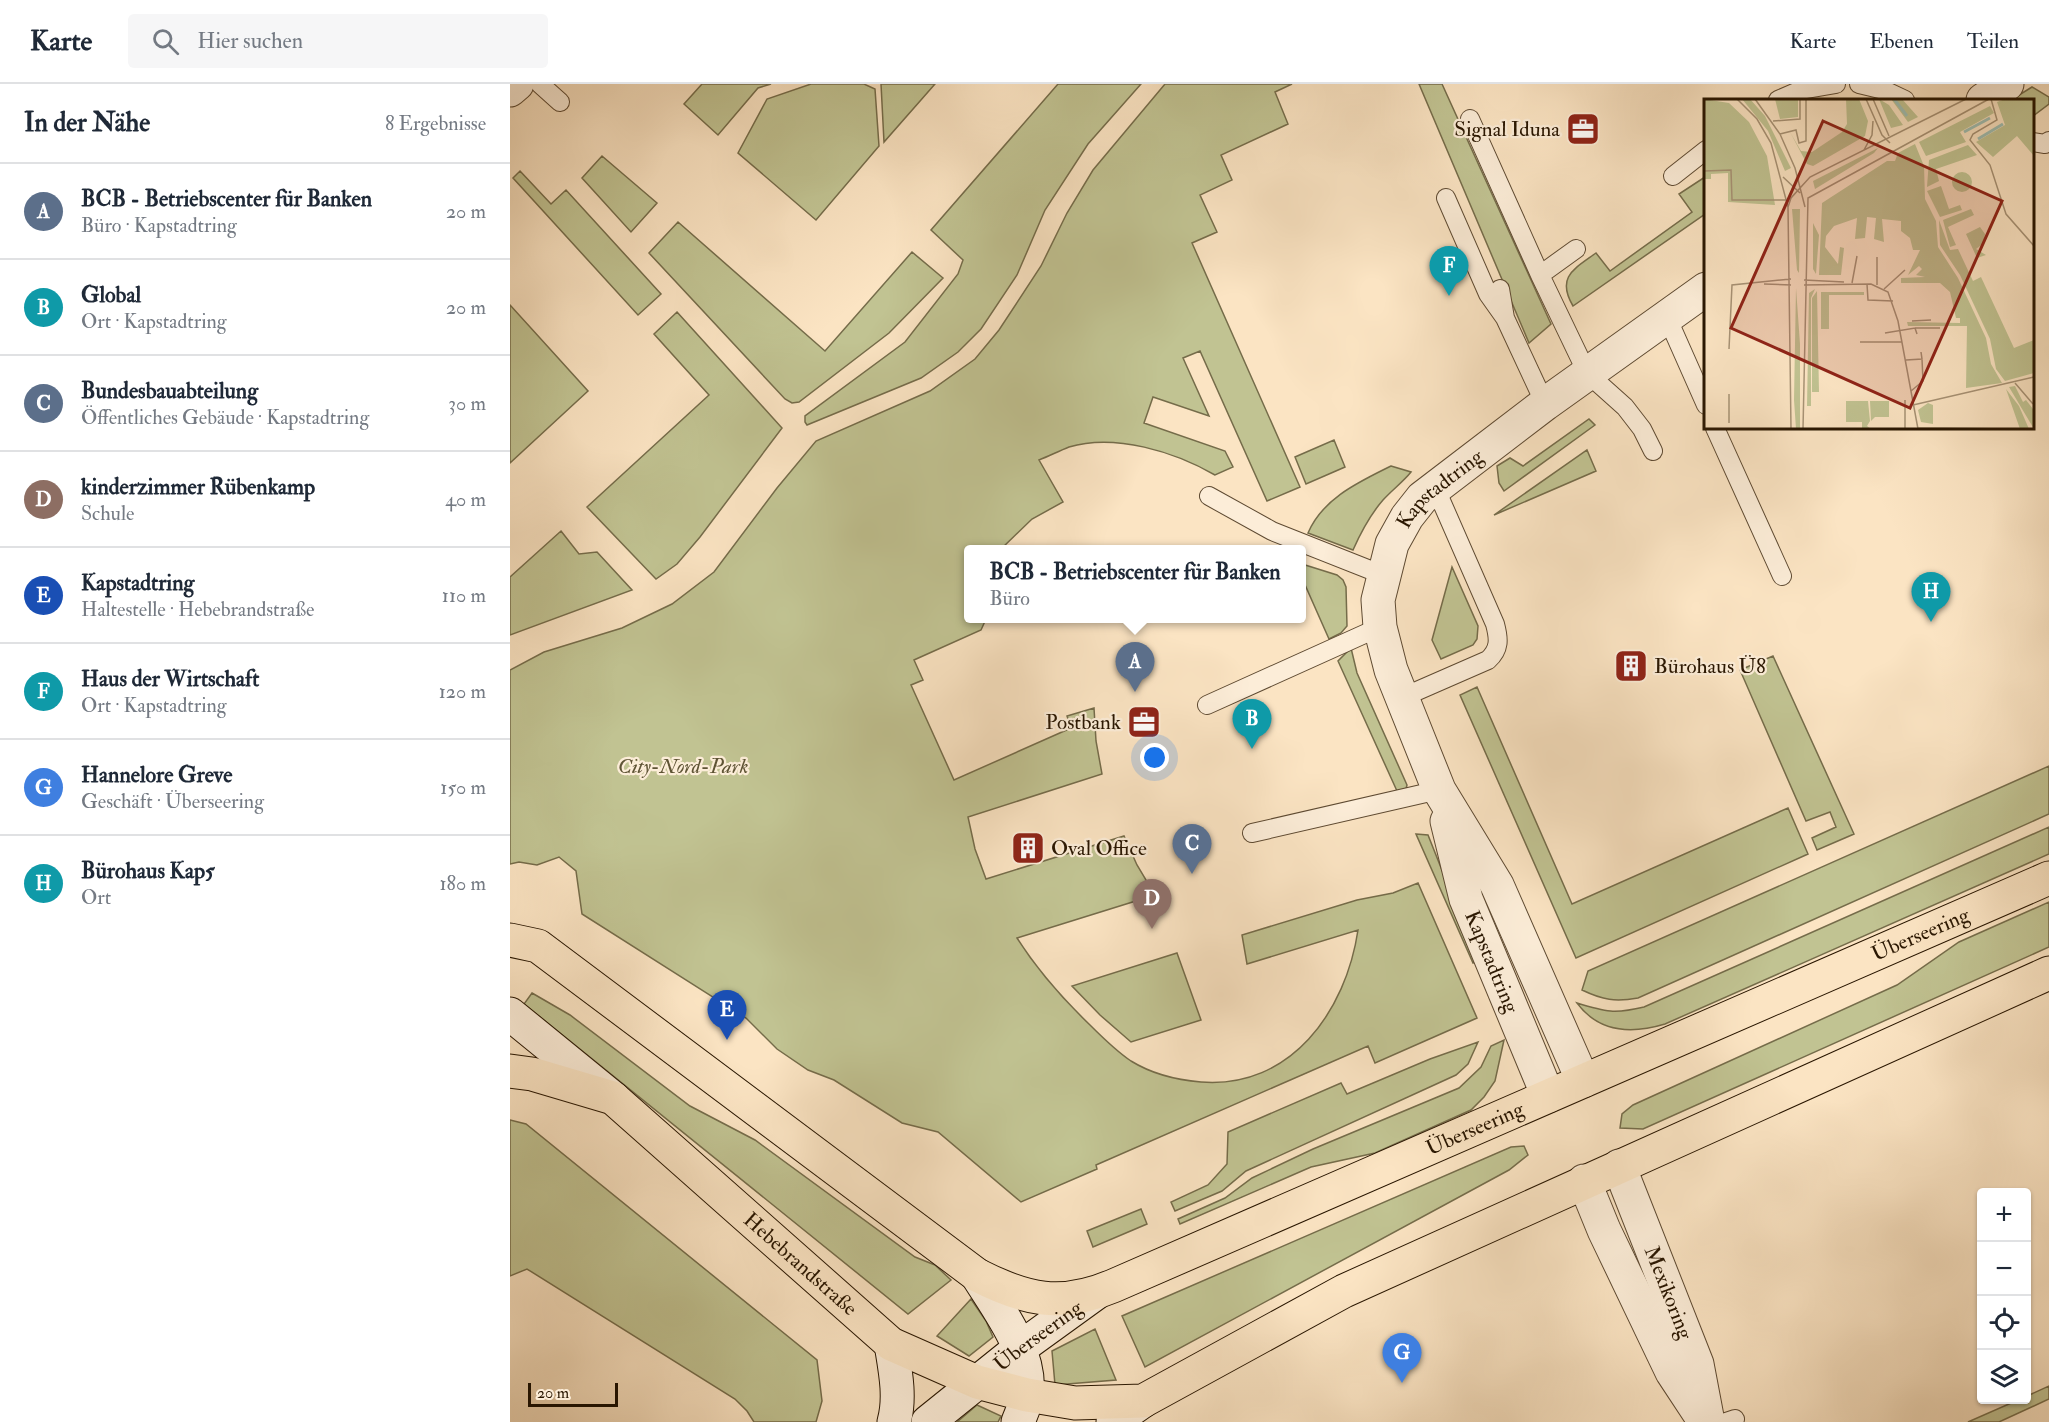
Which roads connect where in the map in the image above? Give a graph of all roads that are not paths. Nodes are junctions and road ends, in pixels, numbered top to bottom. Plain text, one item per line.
1 (517, 84) edge
2 (540, 84) edge
3 (1836, 84) edge
4 (1859, 84) edge
5 (2007, 84) edge
6 (510, 90) edge
7 (1780, 99) edge
8 (1903, 99) edge
9 (1984, 99) edge
10 (560, 102) dead end
11 (1470, 119) dead end
12 (2049, 141) edge
13 (2034, 142) edge
14 (1704, 152) edge
15 (1673, 176) dead end
16 (1446, 198) dead end
17 (1576, 249) dead end
18 (1540, 275) junction
19 (1500, 289) dead end
20 (1704, 290) edge
21 (1667, 317) junction
22 (1505, 318) junction
23 (1587, 373) junction
24 (1704, 400) edge
25 (1545, 404) junction
26 (1716, 429) edge
27 (1653, 451) dead end
28 (1435, 487) junction
29 (1209, 496) dead end
30 (1305, 545) edge
31 (1306, 545) edge
32 (1383, 575) junction
33 (1782, 576) dead end
34 (1380, 627) junction
35 (1401, 698) junction
36 (1207, 705) dead end
37 (1439, 790) junction
38 (1252, 832) dead end
39 (2049, 878) edge
40 (510, 924) edge
41 (524, 943) edge
42 (2049, 973) edge
43 (510, 1014) edge
44 (510, 1071) edge
45 (1583, 1081) junction
46 (1548, 1096) junction
47 (613, 1098) junction
48 (1619, 1166) junction
49 (1584, 1181) junction
50 (977, 1275) junction
51 (1096, 1293) junction
52 (891, 1344) junction
53 (1020, 1348) junction
54 (977, 1382) junction
55 (1143, 1401) junction
56 (1022, 1409) edge
57 (1719, 1421) edge
58 (894, 1422) edge
59 (928, 1422) edge
60 (1113, 1422) edge

1 - 6 street
2 - 10 lane
3 - 7 lane
4 - 8 lane
5 - 9 street
11 - 18 lane
12 - 13 lane
14 - 15 lane
16 - 22 lane
17 - 18 lane
18 - 23 lane
19 - 22 lane
20 - 21 street, Kapstadtring
21 - 23 street, Kapstadtring
21 - 24 lane
22 - 25 lane
23 - 25 street, Kapstadtring
23 - 27 lane
25 - 28 street, Kapstadtring
26 - 33 lane
28 - 32 street, Kapstadtring
28 - 35 lane
29 - 30 lane
31 - 32 lane
32 - 34 street, Kapstadtring
34 - 35 street, Kapstadtring
34 - 36 lane
35 - 37 street, Kapstadtring
37 - 38 lane
37 - 45 street, Kapstadtring
37 - 46 street, Kapstadtring
39 - 45 main road, Überseering
40 - 41 street
41 - 50 main road
42 - 48 main road
43 - 47 street, Hebebrandstraße
44 - 47 main road
45 - 46 main road, Überseering
46 - 51 main road, Überseering
47 - 52 main road, Hebebrandstraße
48 - 49 main road
48 - 57 street, Mexikoring
49 - 55 main road
49 - 57 street, Mexikoring
50 - 51 main road
50 - 53 street
51 - 53 street, Überseering
52 - 54 main road, Hebebrandstraße
52 - 58 street
53 - 54 street, Überseering
53 - 56 street
54 - 56 main road, Hebebrandstraße
54 - 59 street, Überseering
55 - 56 main road, Hebebrandstraße
55 - 60 street

